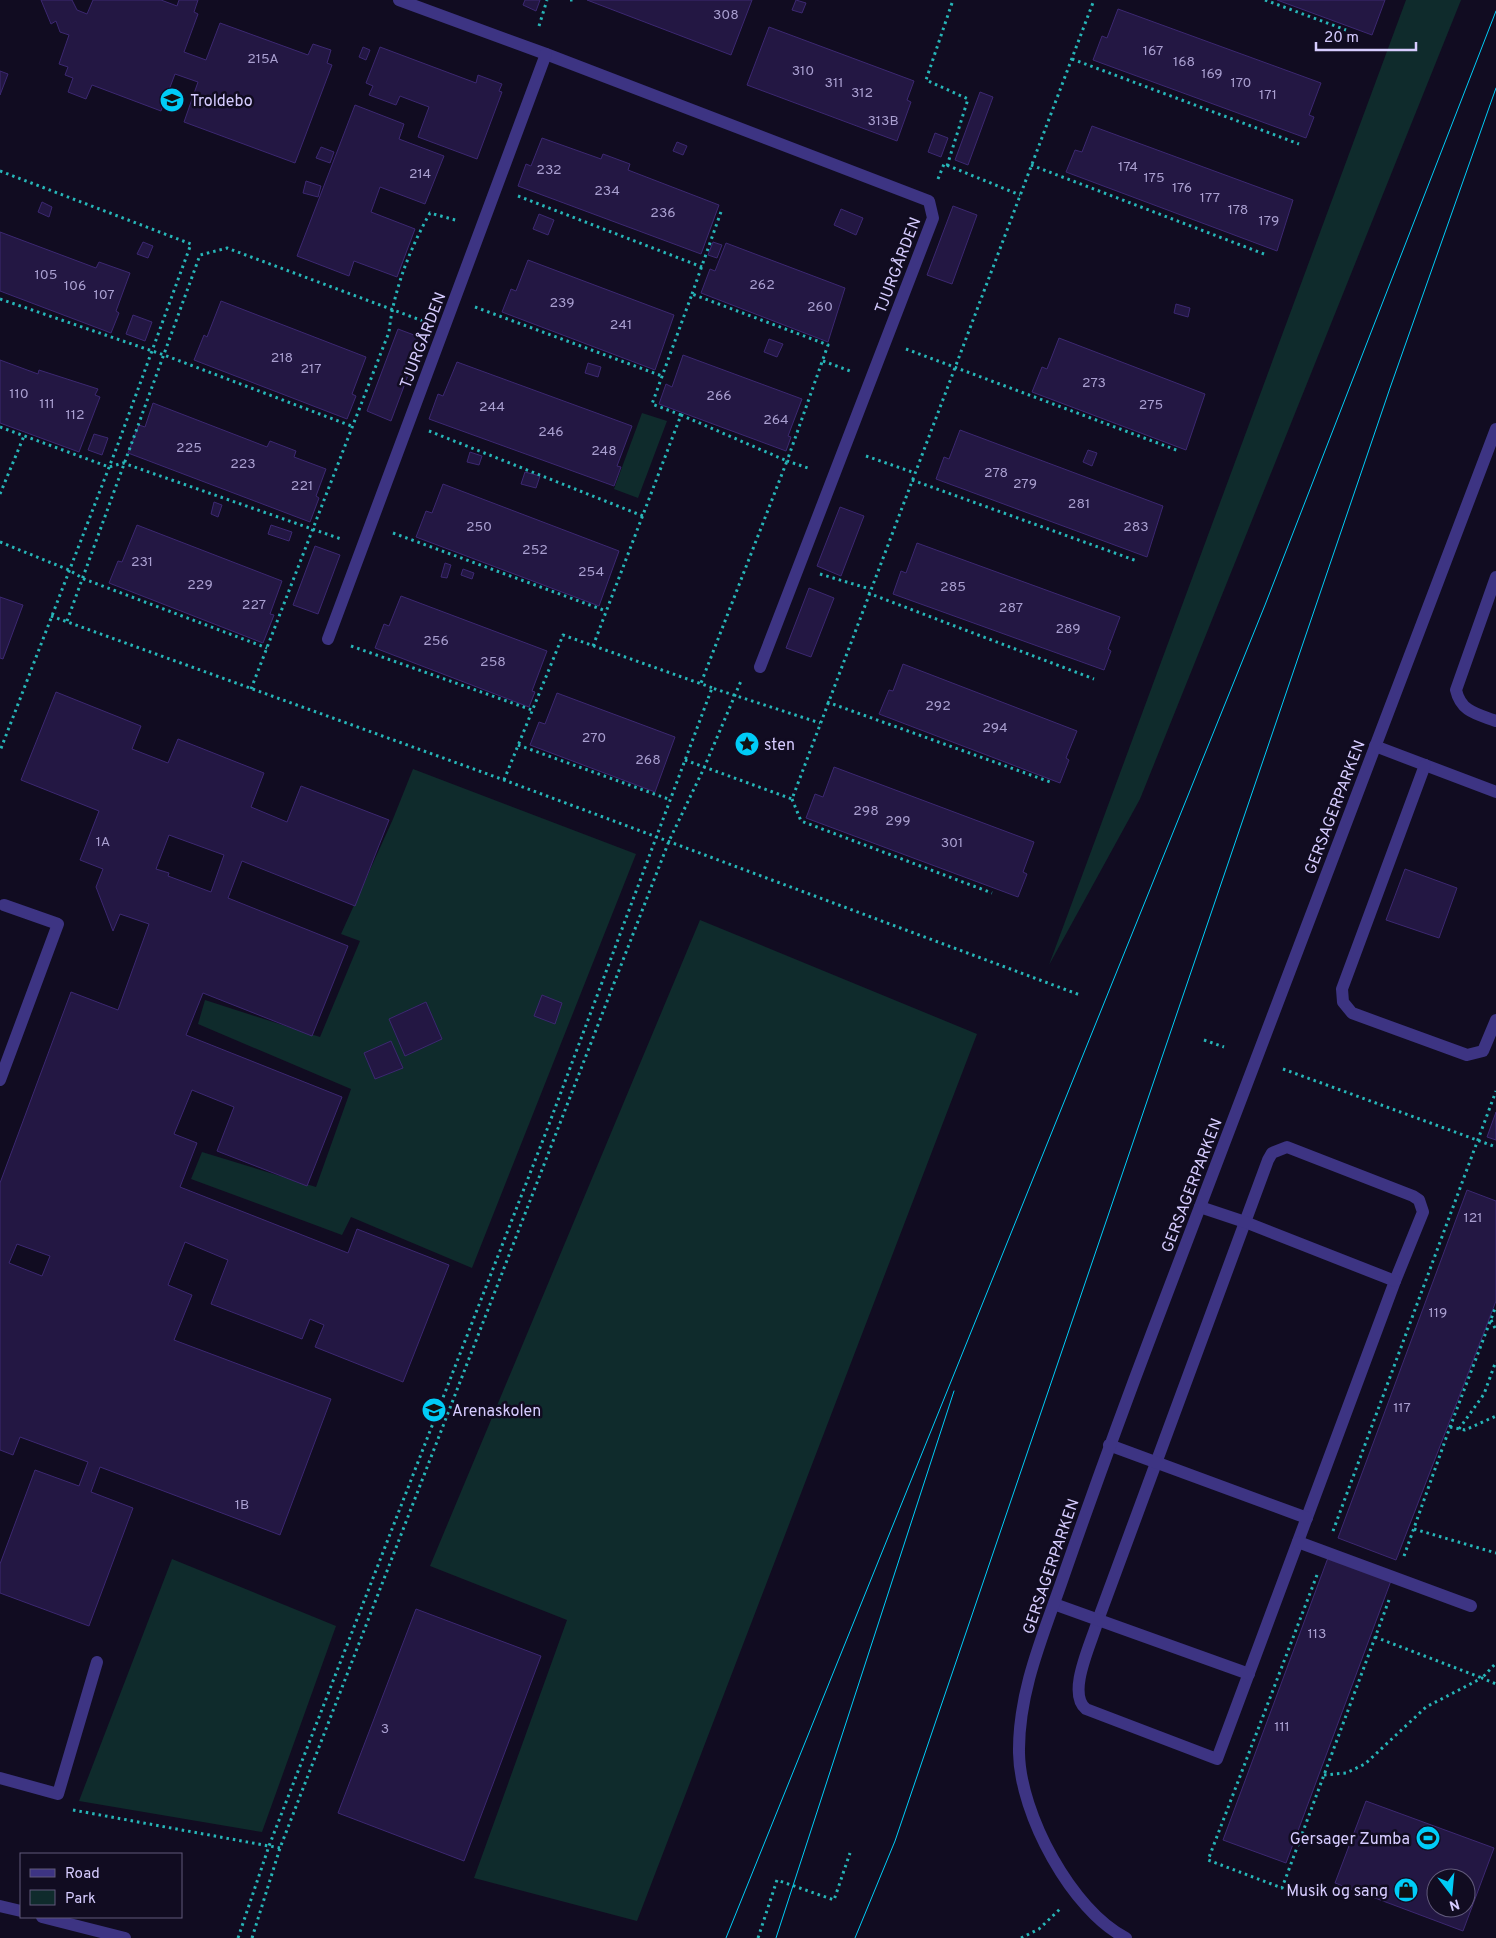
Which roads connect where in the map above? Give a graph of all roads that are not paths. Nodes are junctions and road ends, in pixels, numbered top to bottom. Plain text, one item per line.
1 (399, 0) edge
2 (546, 54) junction
3 (1496, 429) edge
4 (1496, 577) edge
5 (328, 639) road end
6 (760, 667) road end
7 (1496, 721) edge
8 (1375, 746) junction
9 (1425, 765) junction
10 (1496, 792) edge
11 (4, 905) dead end
12 (1496, 1020) edge
13 (0, 1080) edge
14 (1200, 1207) junction
15 (1245, 1222) junction
16 (1396, 1280) junction
17 (1109, 1445) junction
18 (1157, 1462) junction
19 (1307, 1518) junction
20 (1298, 1542) junction
21 (1054, 1604) junction
22 (1471, 1606) dead end
23 (1098, 1620) junction
24 (96, 1662) dead end
25 (1249, 1674) junction
26 (0, 1778) edge
27 (0, 1906) edge
28 (20, 1911) edge
29 (46, 1918) edge
30 (124, 1938) edge
31 (1126, 1938) edge

1 - 2 street, TJURGÅRDEN
2 - 5 street, TJURGÅRDEN
2 - 6 street, TJURGÅRDEN
3 - 8 street, GERSAGERPARKEN
4 - 7 street
8 - 9 street
8 - 14 street, GERSAGERPARKEN
9 - 10 street
9 - 12 street
11 - 13 street
14 - 15 street
14 - 17 street, GERSAGERPARKEN
15 - 16 street
15 - 16 street
15 - 18 street
16 - 19 street
17 - 18 street
17 - 21 street, GERSAGERPARKEN
18 - 19 street
18 - 23 street
19 - 20 street
20 - 22 street
20 - 25 street
21 - 23 street
21 - 31 street, GERSAGERPARKEN
23 - 25 street
23 - 25 street
24 - 26 street
27 - 28 street
29 - 30 street

